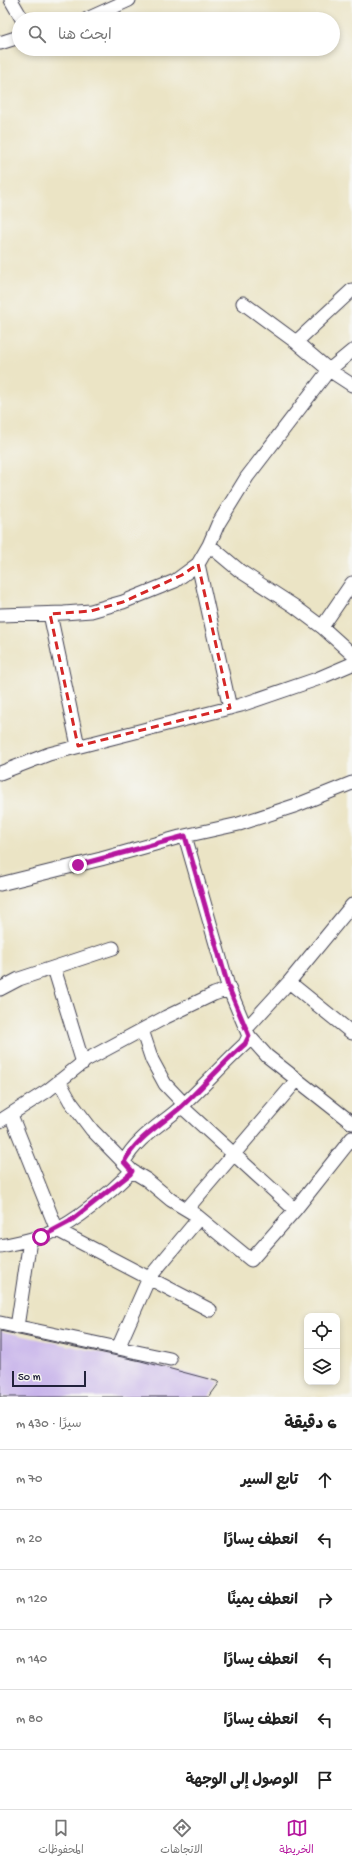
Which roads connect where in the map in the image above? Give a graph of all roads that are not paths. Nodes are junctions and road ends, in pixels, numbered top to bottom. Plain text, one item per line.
1 (11, 0) edge
2 (129, 0) edge
3 (18, 12) edge
4 (102, 12) edge
5 (12, 39) edge
6 (0, 43) edge
7 (352, 290) edge
8 (243, 303) dead end
9 (296, 342) junction
10 (352, 352) edge
11 (329, 370) junction
12 (352, 385) edge
13 (209, 545) junction
14 (198, 564) junction
15 (352, 583) edge
16 (50, 614) junction
17 (0, 615) edge
18 (322, 627) junction
19 (352, 654) edge
20 (352, 664) edge
21 (230, 708) junction
22 (78, 746) junction
23 (0, 773) edge
24 (352, 783) edge
25 (185, 836) junction
26 (0, 884) edge
27 (352, 905) edge
28 (113, 948) dead end
29 (54, 968) junction
30 (290, 982) junction
31 (0, 989) edge
32 (229, 989) junction
33 (142, 1030) junction
34 (248, 1033) junction
35 (352, 1033) edge
36 (84, 1063) junction
37 (297, 1080) junction
38 (59, 1082) junction
39 (182, 1105) junction
40 (5, 1118) edge
41 (352, 1123) edge
42 (352, 1138) edge
43 (234, 1155) junction
44 (128, 1167) junction
45 (187, 1209) junction
46 (295, 1210) junction
47 (199, 1218) junction
48 (57, 1230) junction
49 (30, 1240) junction
50 (0, 1246) edge
51 (149, 1278) junction
52 (210, 1310) dead end
53 (0, 1323) edge
54 (17, 1327) junction
55 (118, 1348) junction
56 (170, 1359) dead end

1 - 3 street
2 - 4 street
5 - 6 street
7 - 9 street
8 - 9 street
9 - 11 street
10 - 11 street
11 - 12 street
11 - 13 street
13 - 14 street
13 - 18 street
14 - 16 street
14 - 21 street
15 - 18 street
16 - 17 street
16 - 22 street
18 - 19 street
20 - 21 street
21 - 22 street
22 - 23 street
24 - 25 street
25 - 26 street
25 - 32 street
27 - 30 street
28 - 29 street
29 - 31 street
29 - 36 street
30 - 34 street
30 - 35 street
32 - 33 street
32 - 34 street
33 - 36 street
33 - 39 street
34 - 37 street
34 - 39 street
36 - 38 street
37 - 41 street
37 - 43 street
38 - 40 street
38 - 44 street
39 - 43 street
39 - 44 street
40 - 48 street
42 - 46 street
43 - 45 street
43 - 46 street
44 - 45 street
44 - 48 street
45 - 47 street
46 - 47 street
47 - 51 street
48 - 49 street
48 - 51 street
49 - 50 street
49 - 54 street
51 - 52 street
51 - 55 street
53 - 54 street
54 - 55 street
55 - 56 street

